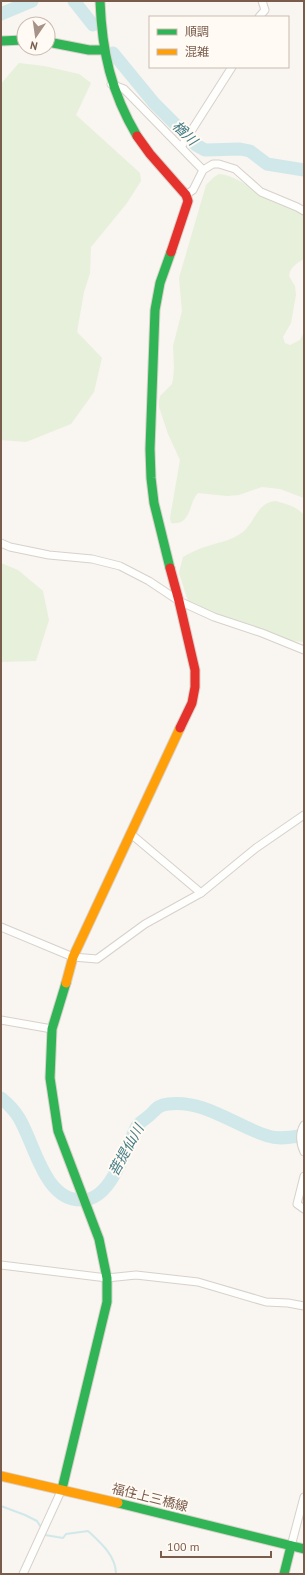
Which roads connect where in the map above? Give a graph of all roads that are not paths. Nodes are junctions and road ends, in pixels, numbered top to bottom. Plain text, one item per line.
1 (100, 1) edge
2 (262, 1) edge
3 (260, 16) edge
4 (16, 40) edge
5 (1, 41) edge
6 (56, 44) edge
7 (103, 50) junction
8 (231, 68) edge
9 (112, 84) junction
10 (181, 147) junction
11 (203, 170) junction
12 (186, 195) junction
13 (304, 211) edge
14 (1, 543) edge
15 (179, 602) junction
16 (304, 650) edge
17 (304, 815) edge
18 (131, 834) junction
19 (201, 893) junction
20 (1, 927) edge
21 (73, 957) junction
22 (1, 1020) edge
23 (52, 1029) junction
24 (304, 1126) edge
25 (304, 1152) edge
26 (304, 1176) edge
27 (304, 1209) edge
28 (1, 1265) edge
29 (107, 1278) junction
30 (304, 1306) edge
31 (1, 1476) edge
32 (62, 1489) junction
33 (304, 1497) edge
34 (291, 1546) junction
35 (304, 1549) edge
36 (23, 1574) edge
37 (284, 1574) edge

1 - 7 street
2 - 3 street
4 - 5 street
6 - 7 street
7 - 9 street
8 - 10 street
9 - 10 street
9 - 12 street
10 - 11 street
11 - 12 street
11 - 13 street
12 - 15 street
14 - 15 street
15 - 16 street
15 - 18 street
17 - 19 street
18 - 19 street
18 - 21 street
19 - 21 street
20 - 21 street
21 - 23 street
22 - 23 street
23 - 29 street
24 - 25 street
26 - 27 street
28 - 29 street
29 - 30 street
29 - 32 street
31 - 32 street, 福住上三橋線
32 - 34 street, 福住上三橋線
32 - 36 street
33 - 34 street
34 - 35 street, 福住上三橋線
34 - 37 street

